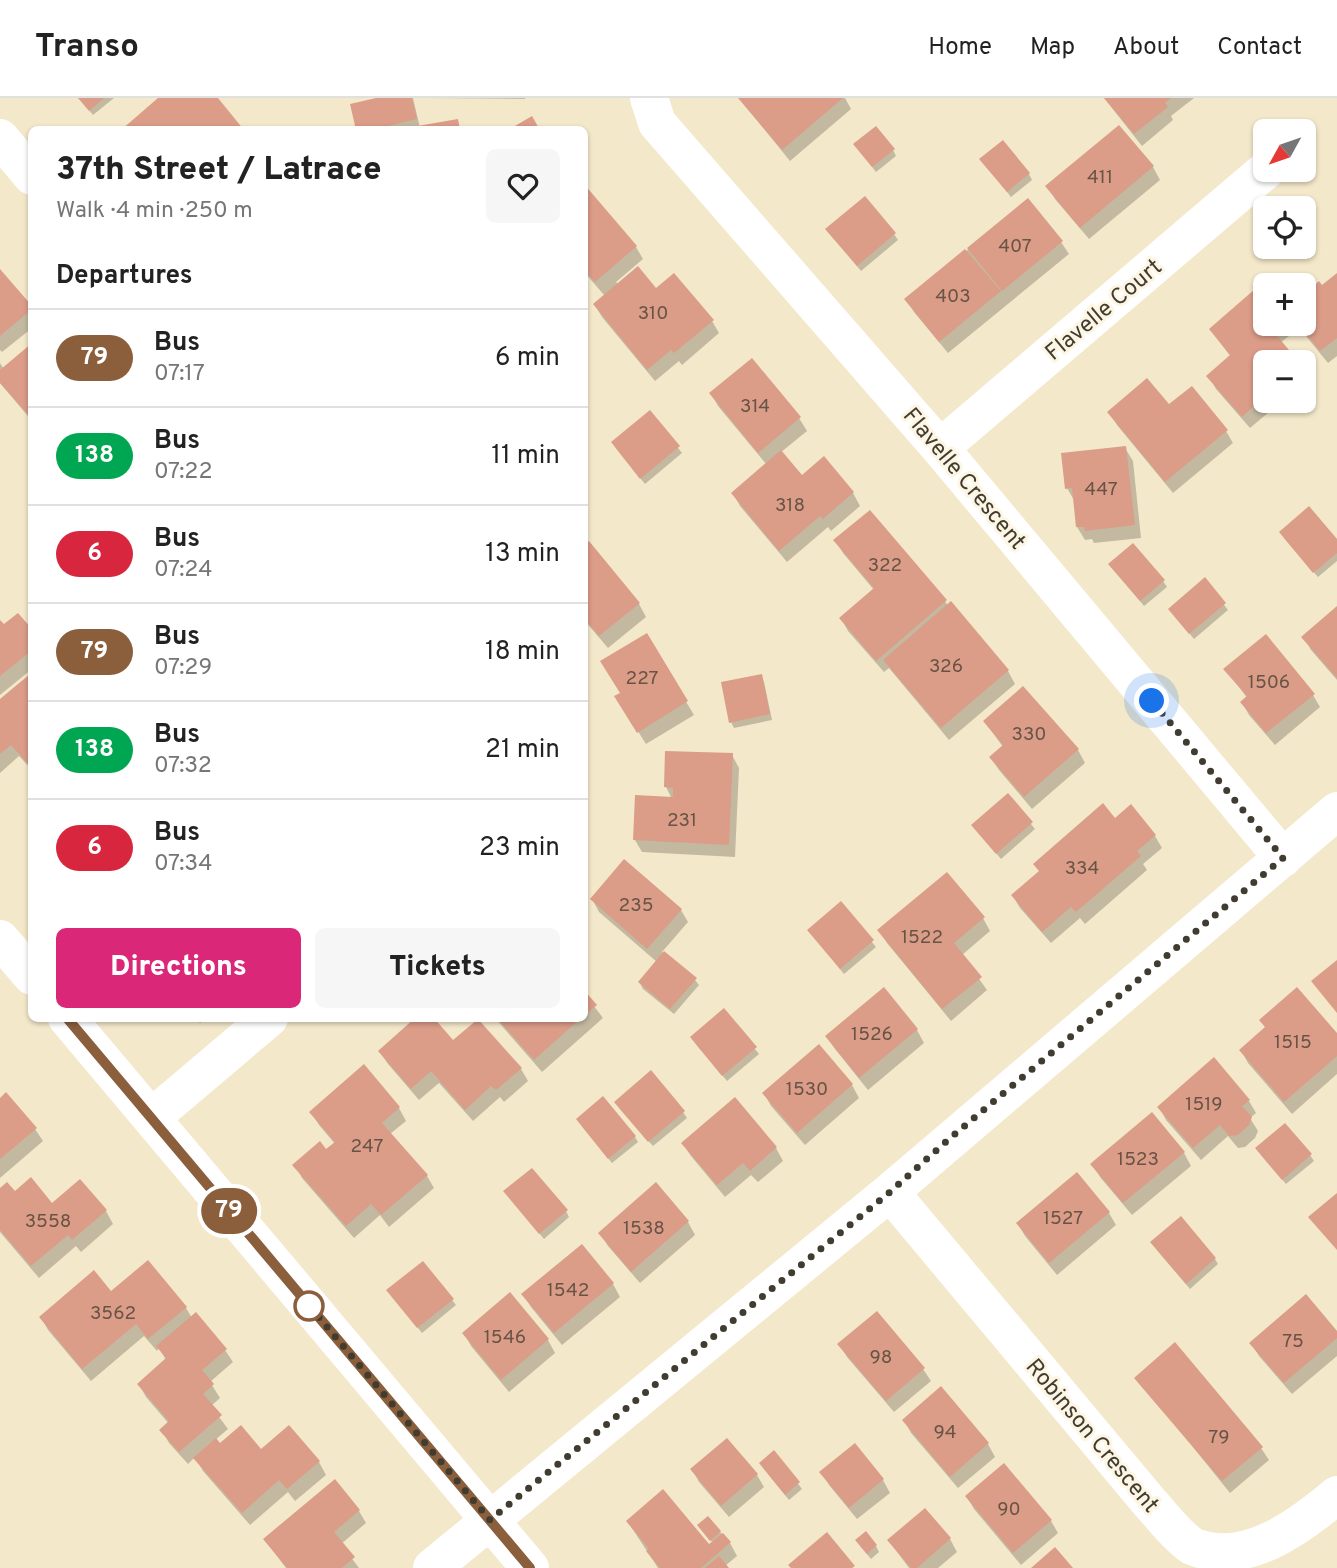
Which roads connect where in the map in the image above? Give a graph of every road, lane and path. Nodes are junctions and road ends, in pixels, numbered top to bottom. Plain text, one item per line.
1 (649, 98) edge
2 (0, 138) edge
3 (28, 171) edge
4 (1253, 181) edge
5 (940, 448) junction
6 (1337, 811) edge
7 (1283, 858) junction
8 (0, 939) edge
9 (28, 971) edge
10 (70, 1022) edge
11 (264, 1022) edge
12 (151, 1118) junction
13 (890, 1192) junction
14 (1337, 1495) edge
15 (490, 1520) junction
16 (432, 1568) edge
17 (530, 1568) edge

1 - 5 street, Flavelle Crescent
2 - 3 street
4 - 5 street, Flavelle Court
5 - 7 street, Flavelle Crescent
6 - 7 street
7 - 13 street
8 - 9 street
10 - 12 street
11 - 12 street
12 - 15 street
13 - 14 street, Robinson Crescent
13 - 15 street
15 - 16 street
15 - 17 street

